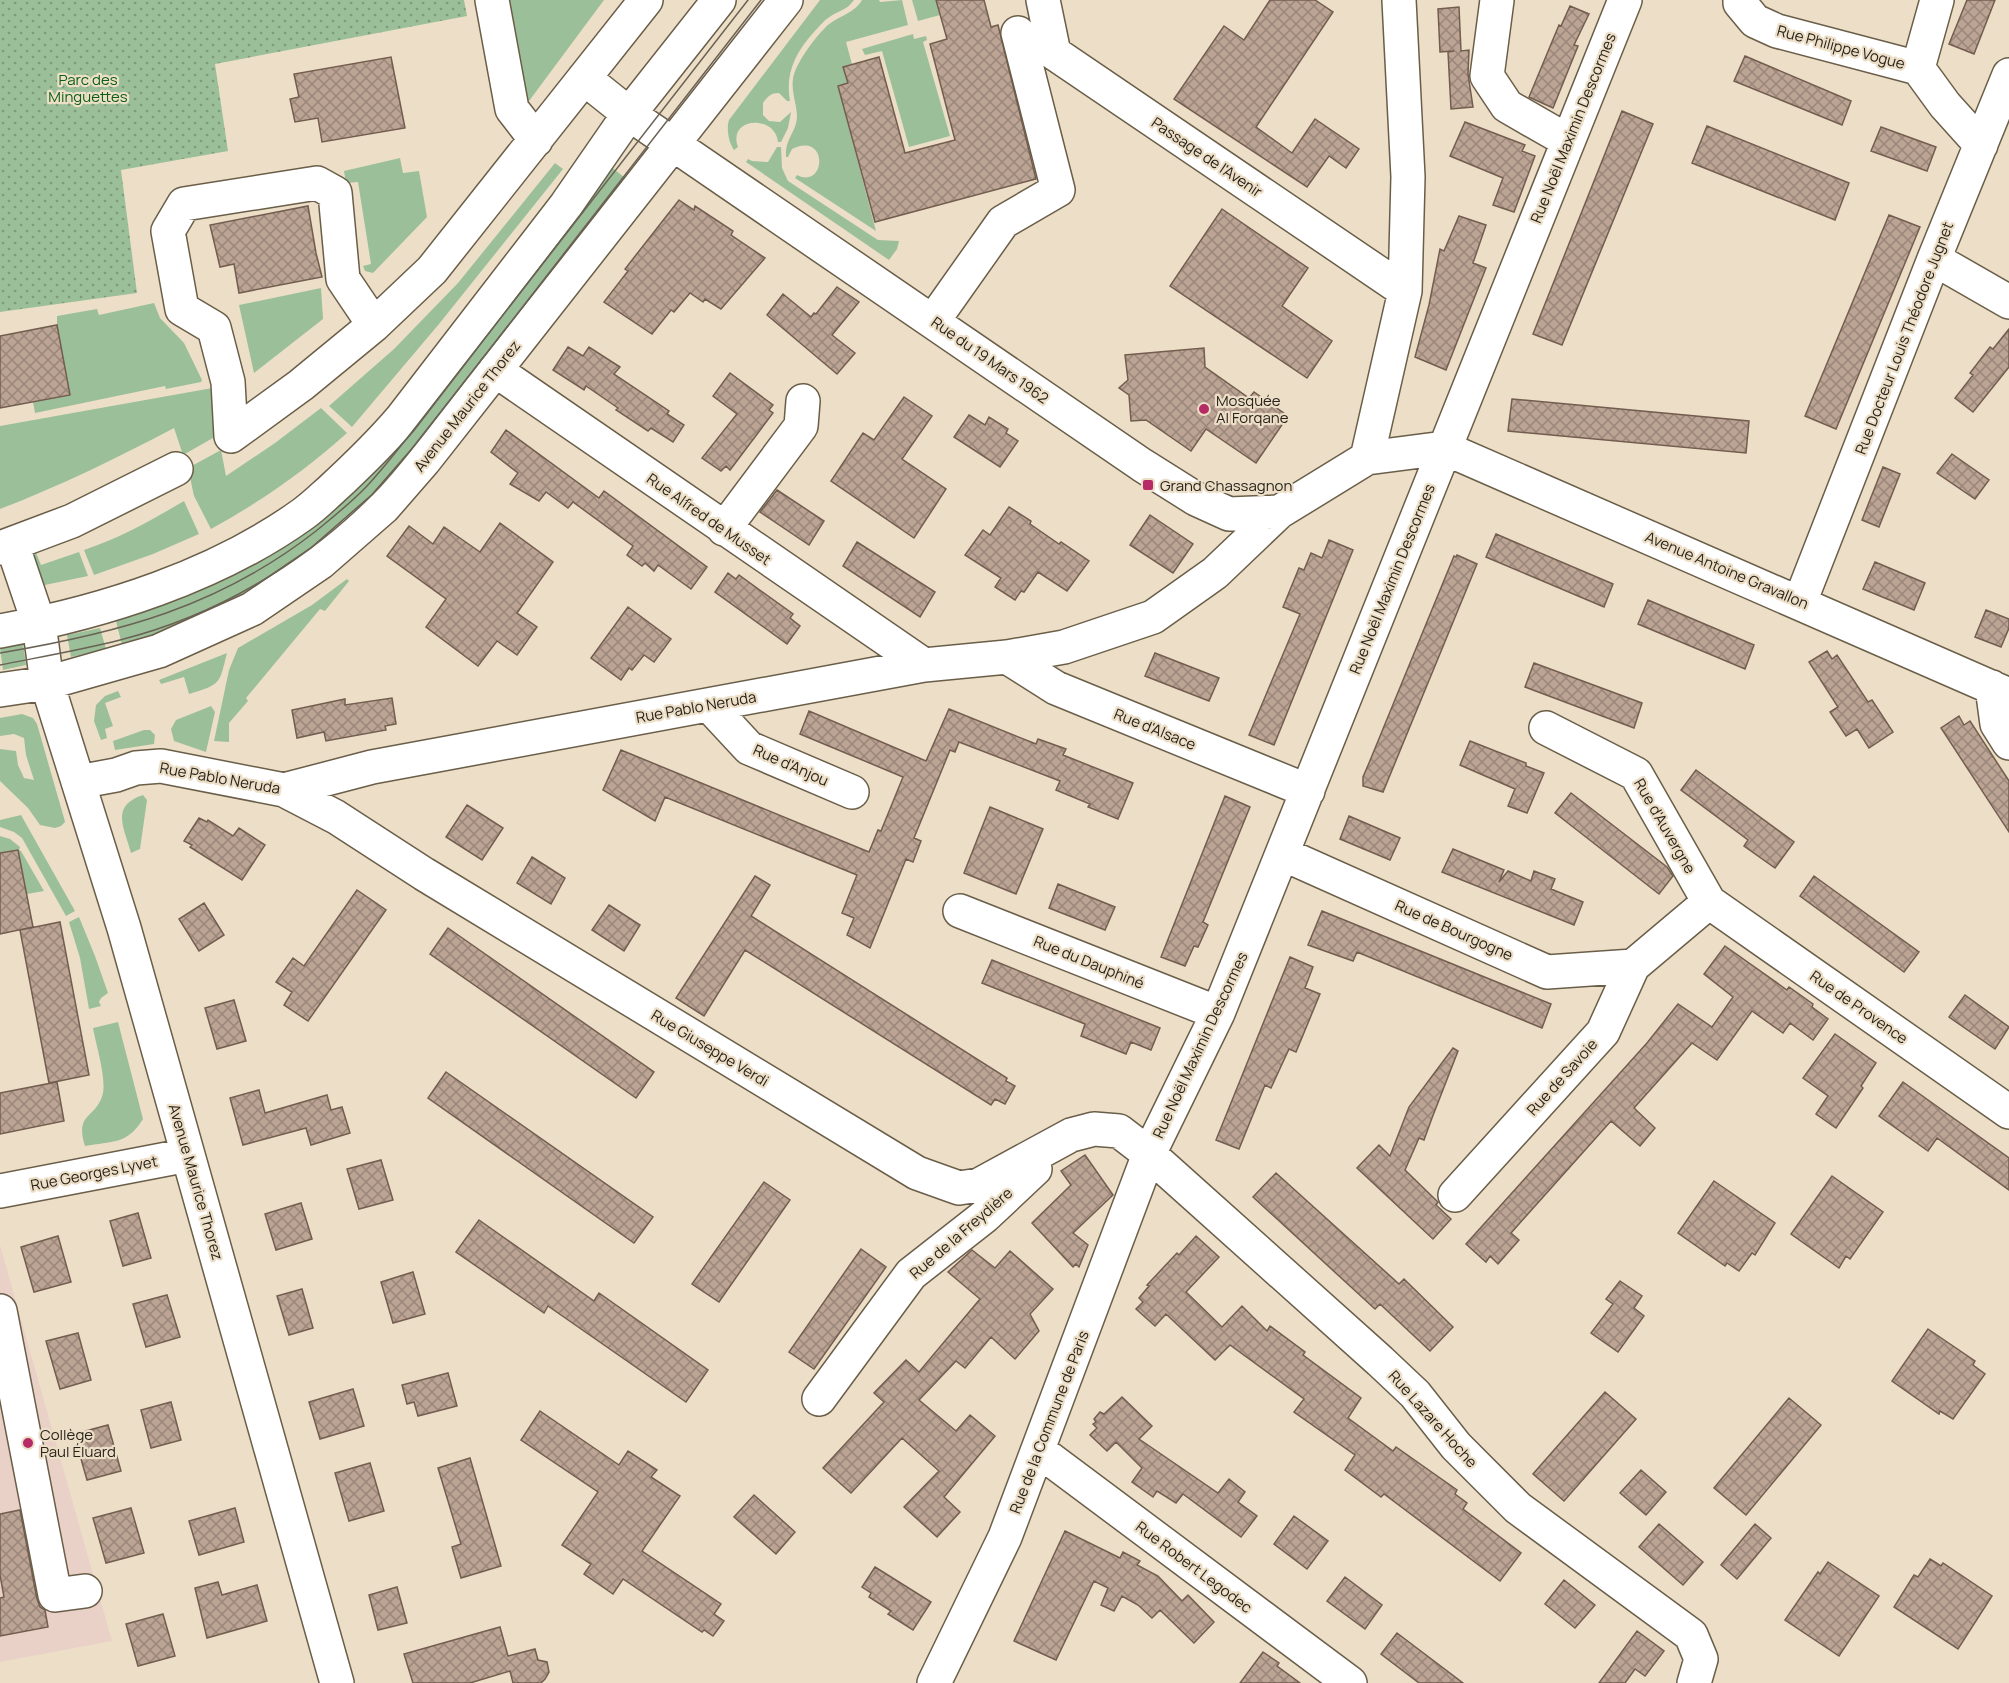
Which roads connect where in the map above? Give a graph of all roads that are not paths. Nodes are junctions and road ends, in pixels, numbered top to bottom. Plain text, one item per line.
1 (492, 0) edge
2 (646, 0) edge
3 (719, 0) edge
4 (786, 0) edge
5 (1042, 0) edge
6 (1399, 0) edge
7 (1497, 0) edge
8 (1625, 0) edge
9 (1740, 0) edge
10 (1937, 0) edge
11 (1018, 33) dead end
12 (1918, 68) junction
13 (2009, 75) edge
14 (584, 78) junction
15 (629, 114) junction
16 (536, 140) junction
17 (1568, 141) junction
18 (674, 143) junction
19 (1981, 145) junction
20 (1934, 259) junction
21 (1405, 291) junction
22 (2009, 303) edge
23 (933, 321) junction
24 (374, 325) junction
25 (495, 370) junction
26 (803, 401) dead end
27 (1444, 448) junction
28 (1367, 458) junction
29 (176, 469) dead end
30 (1279, 512) junction
31 (724, 529) junction
32 (6, 546) edge
33 (1800, 602) junction
34 (39, 624) junction
35 (0, 631) edge
36 (1007, 657) junction
37 (924, 665) junction
38 (47, 683) junction
39 (0, 690) edge
40 (2000, 691) edge
41 (710, 705) junction
42 (1546, 728) dead end
43 (2009, 743) edge
44 (78, 782) junction
45 (284, 790) junction
46 (1308, 791) junction
47 (852, 792) dead end
48 (1283, 854) junction
49 (1709, 902) junction
50 (960, 911) dead end
51 (1633, 966) junction
52 (1218, 1013) junction
53 (2009, 1112) edge
54 (1071, 1135) junction
55 (1149, 1154) junction
56 (188, 1155) junction
57 (0, 1191) edge
58 (1455, 1196) dead end
59 (0, 1311) edge
60 (819, 1398) dead end
61 (1038, 1450) junction
62 (85, 1591) dead end
63 (337, 1683) edge
64 (934, 1683) edge
65 (1350, 1683) edge
66 (1694, 1683) edge

1 - 16 street
2 - 14 street
3 - 15 street
4 - 18 street, Avenue Maurice Thorez
5 - 21 street, Passage de l'Avenir
6 - 21 street
7 - 17 street
8 - 17 street, Rue Noël Maximin Descormes
9 - 12 street, Rue Philippe Vogue
10 - 12 street, Rue Philippe Vogue
11 - 23 street
12 - 19 street, Rue Philippe Vogue
13 - 19 street, Rue Docteur Louis Théodore Jugnet
14 - 15 street, Rue du 19 Mars 1962
14 - 16 street
15 - 18 street, Rue du 19 Mars 1962
15 - 34 street
16 - 24 street
17 - 27 street, Rue Noël Maximin Descormes
18 - 23 street, Rue du 19 Mars 1962
18 - 25 street, Avenue Maurice Thorez
19 - 20 street, Rue Docteur Louis Théodore Jugnet
20 - 22 street
20 - 33 street, Rue Docteur Louis Théodore Jugnet
21 - 28 street
23 - 30 street, Rue du 19 Mars 1962
24 - 24 street
25 - 31 street, Rue Alfred de Musset
25 - 38 street, Avenue Maurice Thorez
26 - 31 street
27 - 28 street
27 - 33 street, Avenue Antoine Gravallon
27 - 46 street, Rue Noël Maximin Descormes
28 - 30 street, Rue du 19 Mars 1962
29 - 32 street
30 - 36 street, Rue Pablo Neruda
31 - 37 street, Rue Alfred de Musset
32 - 34 street, Avenue Maurice Thorez
33 - 40 street, Avenue Antoine Gravallon
34 - 35 street
34 - 38 street, Avenue Maurice Thorez
36 - 37 street, Rue Pablo Neruda
36 - 46 street, Rue d'Alsace
37 - 41 street, Rue Pablo Neruda
38 - 39 street
38 - 44 street, Avenue Maurice Thorez
40 - 43 street
41 - 45 street, Rue Pablo Neruda
41 - 47 street, Rue d'Anjou
42 - 49 street, Rue d'Auvergne
44 - 45 street, Rue Pablo Neruda
44 - 56 street, Avenue Maurice Thorez
45 - 54 street, Rue Giuseppe Verdi
46 - 48 street, Rue Noël Maximin Descormes
48 - 51 street, Rue de Bourgogne
48 - 52 street, Rue Noël Maximin Descormes
49 - 51 street, Rue de Savoie
49 - 53 street, Rue de Provence
50 - 52 street, Rue du Dauphiné
51 - 58 street, Rue de Savoie
52 - 55 street, Rue Noël Maximin Descormes
54 - 55 street, Rue Giuseppe Verdi
54 - 60 street, Rue de la Freydière
55 - 61 street, Rue de la Commune de Paris
55 - 66 street, Rue Lazare Hoche
56 - 57 street, Rue Georges Lyvet
56 - 63 street, Avenue Maurice Thorez
59 - 62 street
61 - 64 street, Rue de la Commune de Paris
61 - 65 street, Rue Robert Legodec

